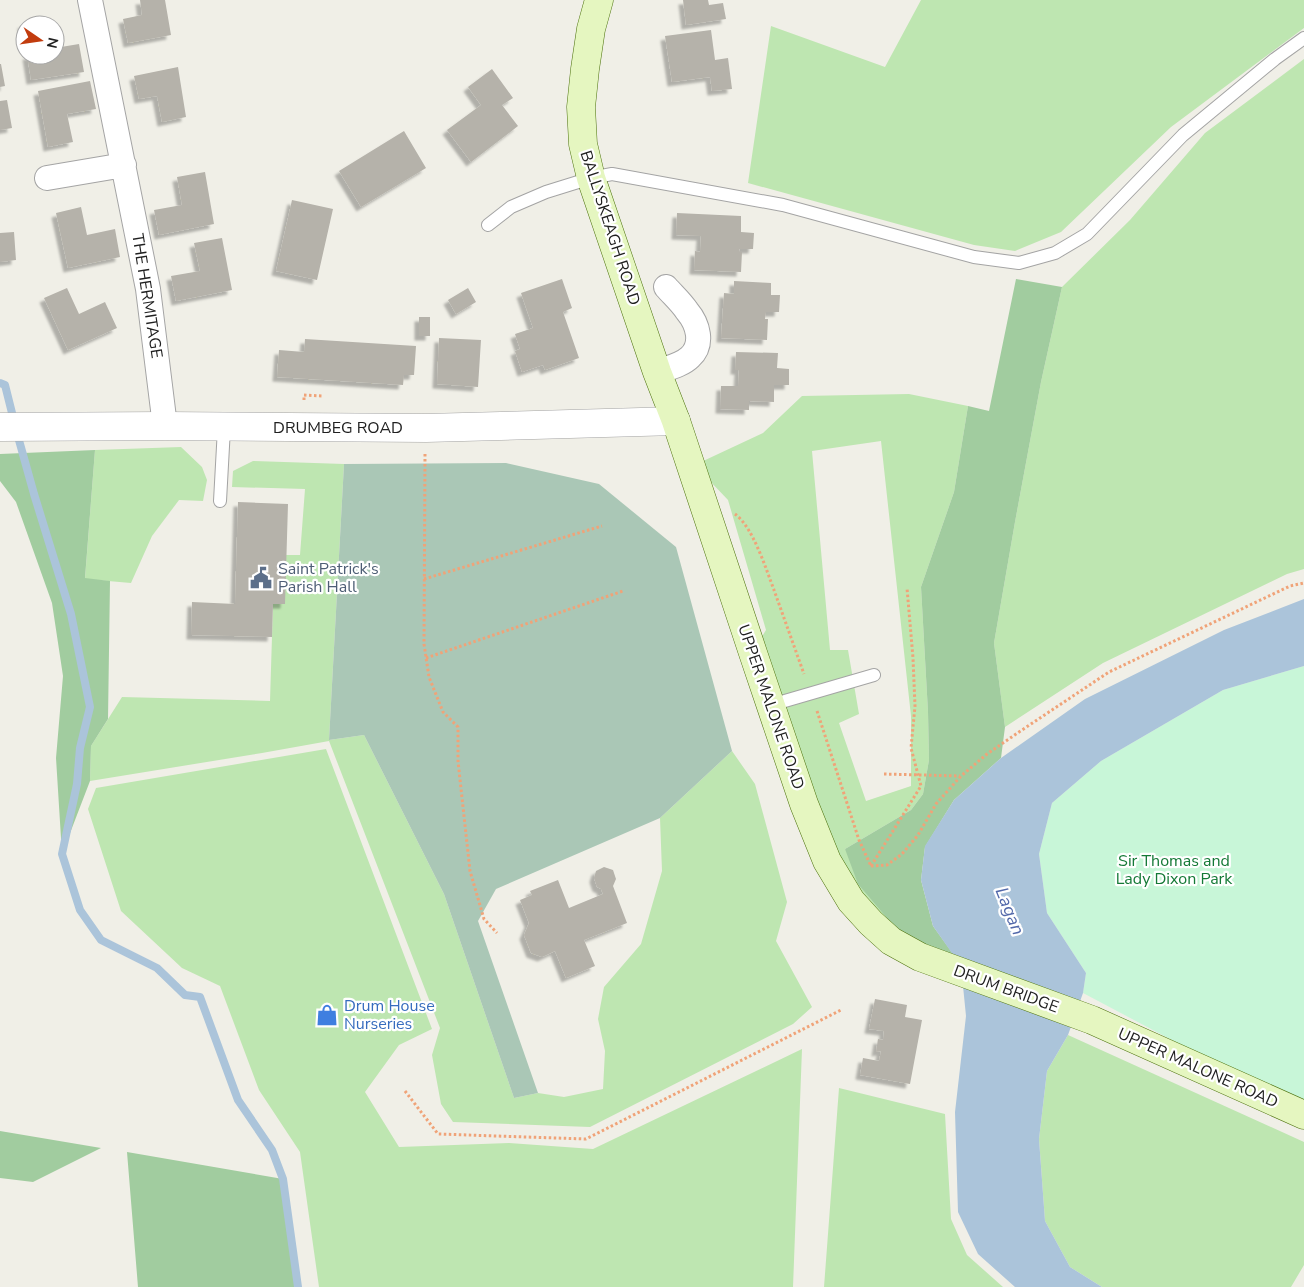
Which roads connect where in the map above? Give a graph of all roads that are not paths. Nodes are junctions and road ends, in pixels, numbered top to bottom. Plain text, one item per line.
1 (90, 0) edge
2 (599, 0) edge
3 (1304, 38) edge
4 (124, 166) junction
5 (47, 178) dead end
6 (591, 178) junction
7 (488, 225) dead end
8 (666, 287) dead end
9 (657, 372) junction
10 (676, 421) junction
11 (165, 426) junction
12 (0, 427) edge
13 (224, 428) junction
14 (220, 502) dead end
15 (874, 675) dead end
16 (771, 706) junction
17 (920, 957) joint
18 (1092, 1020) joint
19 (1304, 1115) edge

1 - 4 street, THE HERMITAGE
2 - 6 main road, BALLYSKEAGH ROAD
3 - 6 lane
4 - 5 street
4 - 11 street, THE HERMITAGE
6 - 7 lane
6 - 9 main road, BALLYSKEAGH ROAD
8 - 9 street
9 - 10 main road, BALLYSKEAGH ROAD
10 - 13 street, DRUMBEG ROAD
10 - 16 main road, UPPER MALONE ROAD
11 - 12 street, DRUMBEG ROAD
11 - 13 street, DRUMBEG ROAD
13 - 14 lane
15 - 16 lane
16 - 17 main road, UPPER MALONE ROAD
17 - 18 main road, DRUM BRIDGE
18 - 19 main road, UPPER MALONE ROAD

